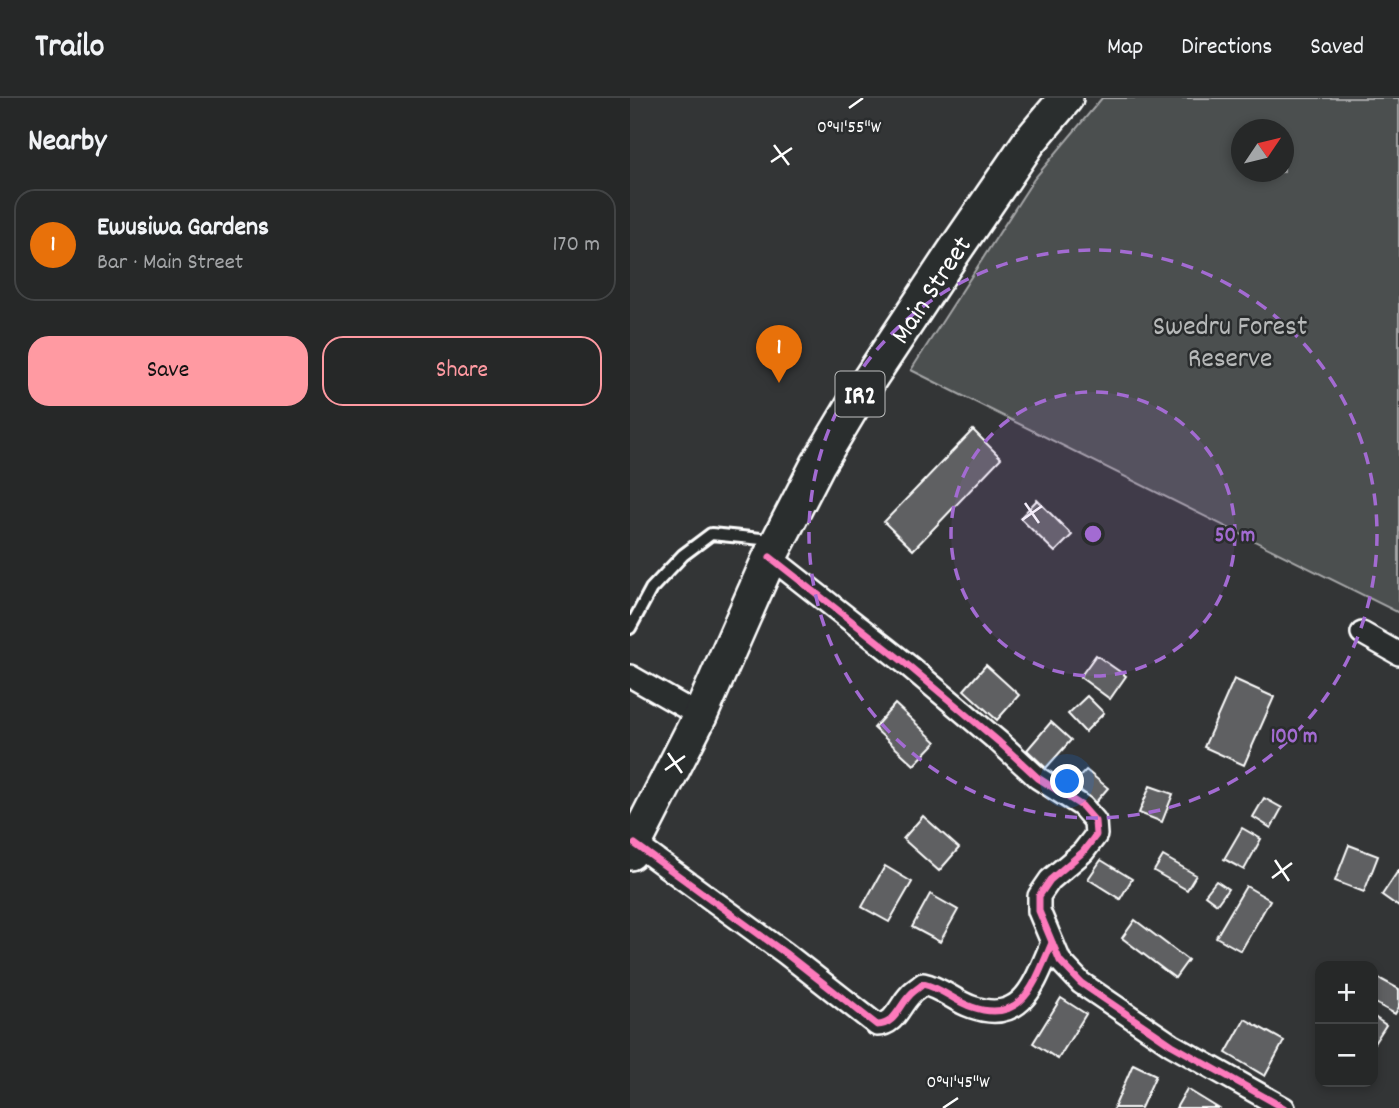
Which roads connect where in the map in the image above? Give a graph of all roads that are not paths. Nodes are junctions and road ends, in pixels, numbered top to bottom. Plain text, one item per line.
1 (1066, 98) edge
2 (774, 549) junction
3 (630, 628) edge
4 (1362, 633) dead end
5 (1399, 654) edge
6 (630, 676) edge
7 (699, 716) junction
8 (632, 849) edge
9 (1052, 943) junction
10 (1284, 1108) edge

1 - 2 main road, Main Street / IR2
2 - 3 lane
2 - 7 main road, Main Street / IR2
2 - 9 street
4 - 5 street
6 - 7 street
7 - 8 main road, IR2
8 - 9 street
9 - 10 street

